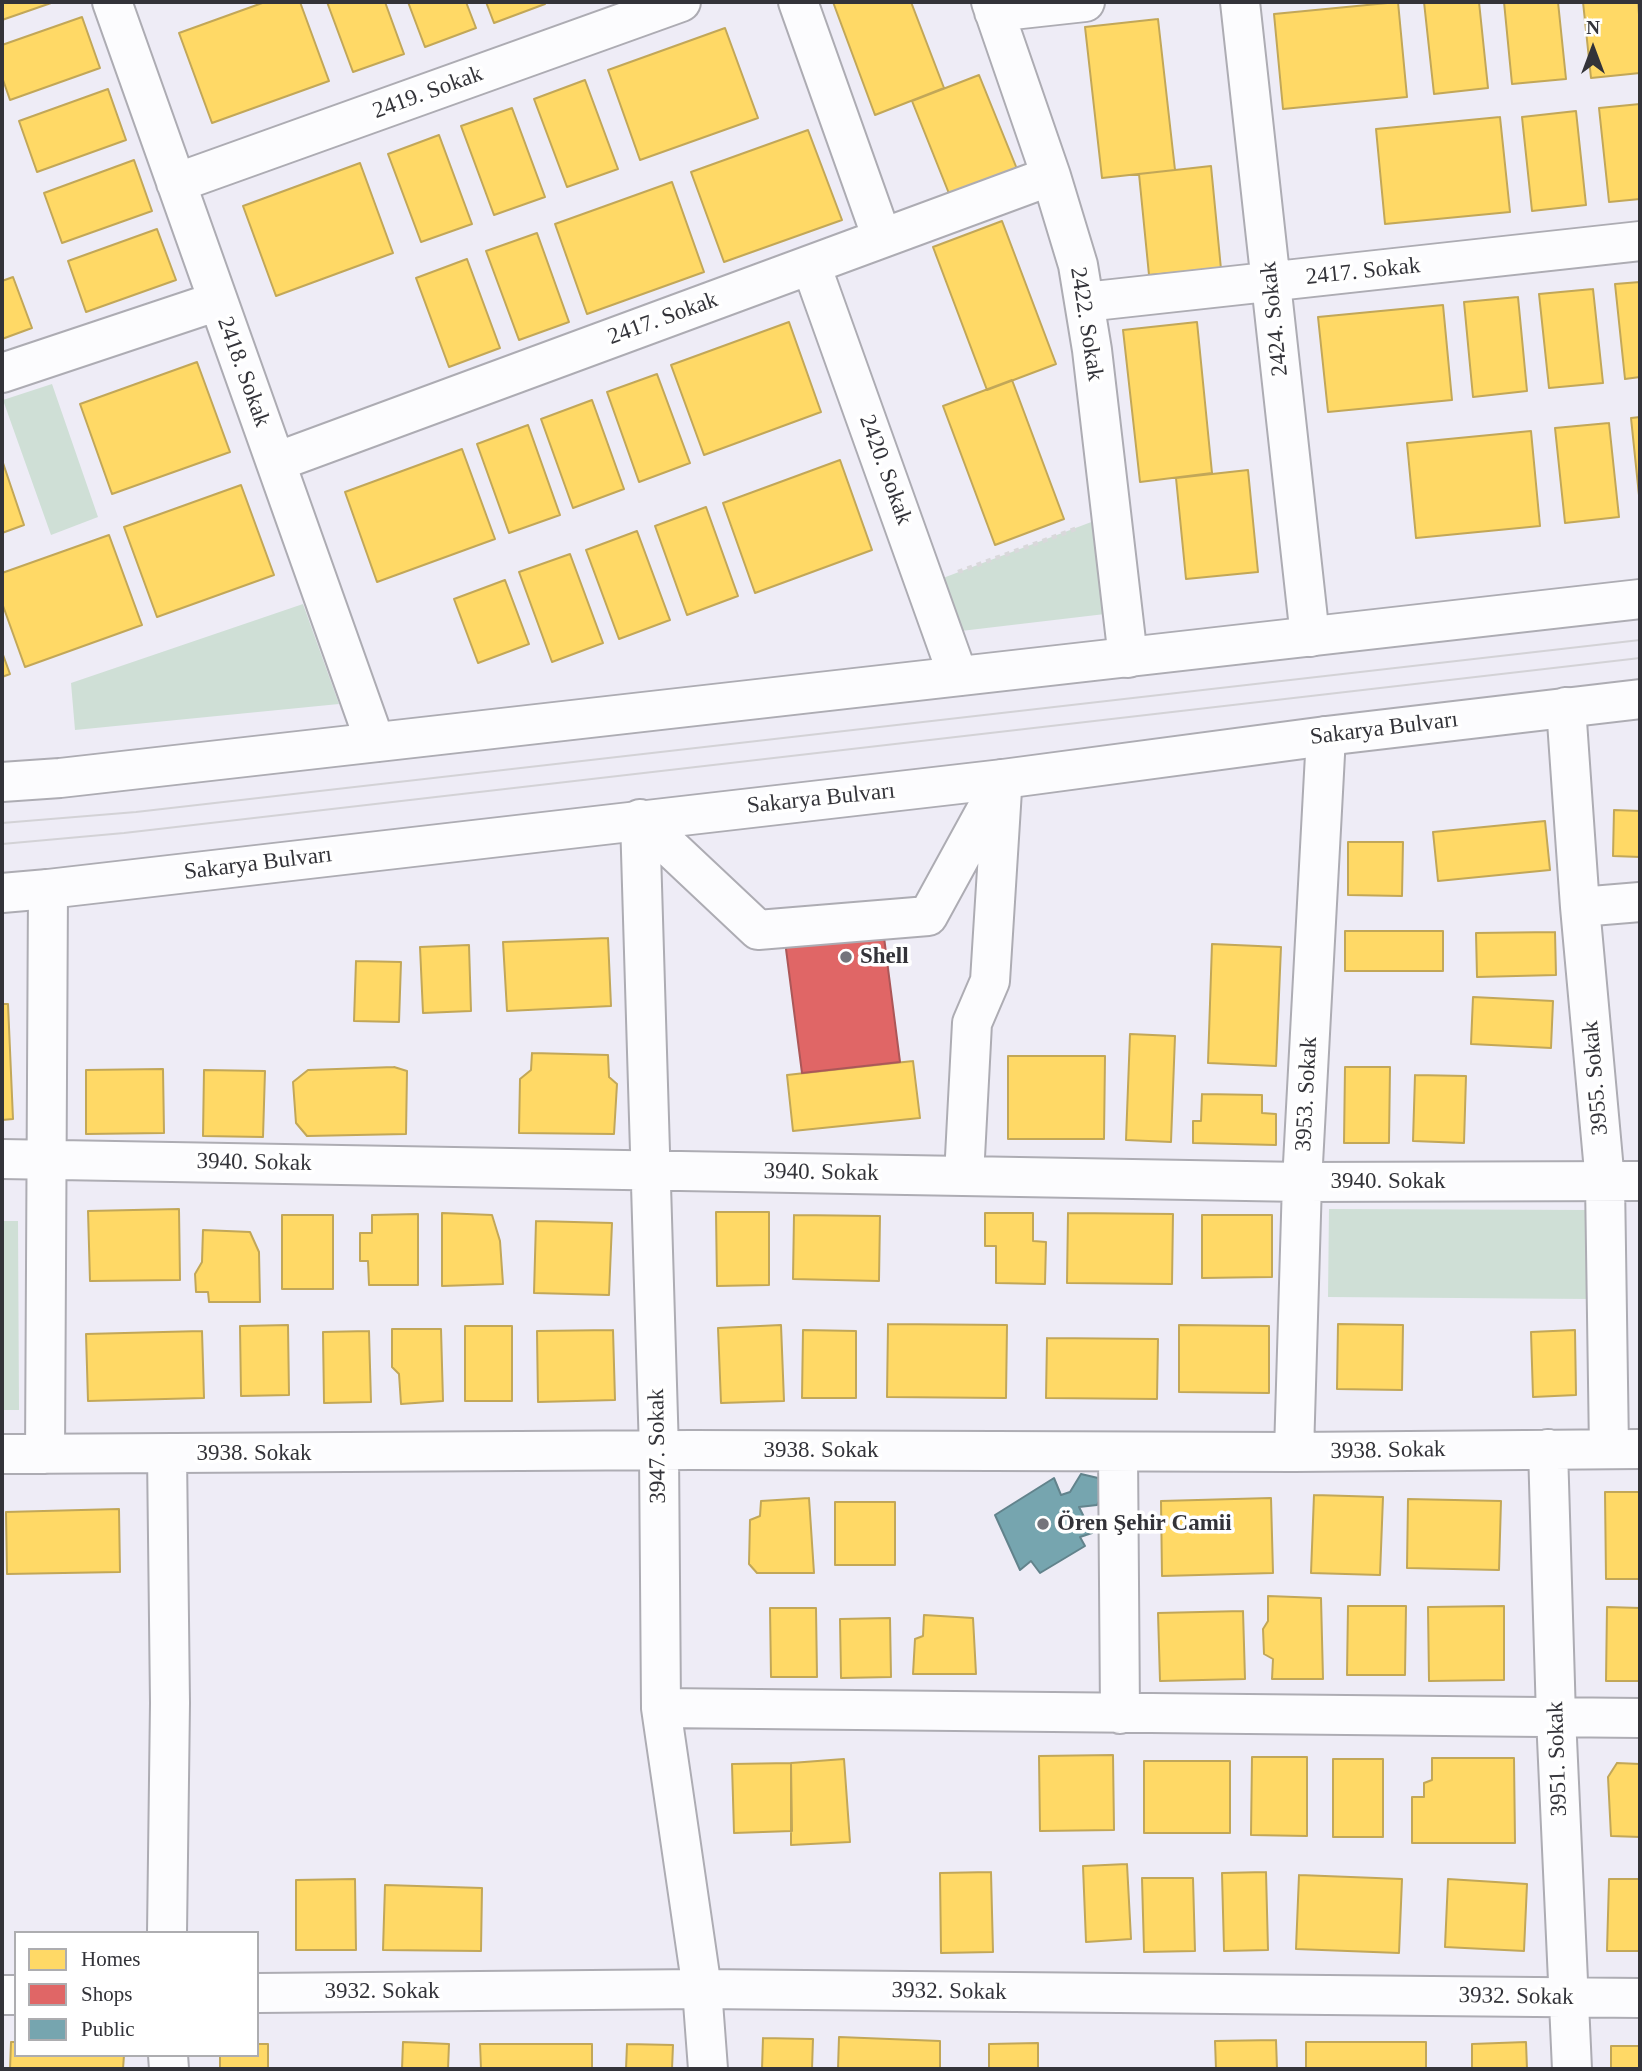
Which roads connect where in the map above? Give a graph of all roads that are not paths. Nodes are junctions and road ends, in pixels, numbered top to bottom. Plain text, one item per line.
1 (111, 2) edge
2 (681, 2) edge
3 (798, 2) edge
4 (1085, 2) edge
5 (1240, 2) edge
6 (993, 7) edge
7 (1051, 176) junction
8 (176, 183) junction
9 (882, 238) junction
10 (1640, 241) edge
11 (811, 265) junction
12 (1271, 282) junction
13 (218, 301) junction
14 (1085, 302) junction
15 (2, 373) edge
16 (276, 462) junction
17 (1640, 599) edge
18 (1310, 636) junction
19 (1128, 657) junction
20 (958, 676) junction
21 (1640, 699) edge
22 (1566, 707) junction
23 (1326, 736) junction
24 (375, 741) junction
25 (1003, 779) junction
26 (2, 782) edge
27 (640, 820) junction
28 (48, 889) junction
29 (2, 893) edge
30 (1640, 902) edge
31 (1580, 907) junction
32 (2, 1159) edge
33 (46, 1160) junction
34 (652, 1170) junction
35 (964, 1176) junction
36 (1302, 1182) junction
37 (1623, 1182) edge
38 (1548, 1449) junction
39 (1625, 1449) edge
40 (659, 1451) junction
41 (1118, 1452) junction
42 (1294, 1452) junction
43 (2, 1454) edge
44 (46, 1454) junction
45 (167, 1454) junction
46 (661, 1708) junction
47 (1120, 1714) junction
48 (1556, 1717) junction
49 (1640, 1718) edge
50 (167, 1931) edge
51 (702, 1989) junction
52 (259, 1993) edge
53 (1568, 1998) junction
54 (1640, 1998) edge
55 (708, 2069) edge
56 (1572, 2069) edge

1 - 8 street, 2418. Sokak
2 - 8 street, 2419. Sokak
3 - 9 street
4 - 6 street
5 - 12 street, 2424. Sokak
6 - 7 street, 2422. Sokak
7 - 9 street, 2417. Sokak
7 - 14 street, 2422. Sokak
8 - 13 street, 2418. Sokak
9 - 11 street, 2417. Sokak
10 - 12 street, 2417. Sokak
11 - 16 street, 2417. Sokak
11 - 20 street, 2420. Sokak
12 - 14 street, 2417. Sokak
12 - 18 street, 2424. Sokak
13 - 15 street
13 - 16 street, 2418. Sokak
14 - 19 street, 2422. Sokak
16 - 24 street, 2418. Sokak
17 - 18 street
18 - 19 street
19 - 20 street
20 - 24 street
21 - 22 street, Sakarya Bulvarı
22 - 23 street, Sakarya Bulvarı
22 - 31 street, 3955. Sokak
23 - 25 street, Sakarya Bulvarı
23 - 36 street, 3953. Sokak
24 - 26 street
25 - 27 street, Sakarya Bulvarı
25 - 27 street
25 - 35 street
27 - 28 street, Sakarya Bulvarı
27 - 34 street, 3947. Sokak
28 - 29 street, Sakarya Bulvarı
28 - 33 street
30 - 31 street
31 - 37 street, 3955. Sokak
32 - 33 street, 3940. Sokak
33 - 34 street, 3940. Sokak
33 - 44 street
34 - 35 street, 3940. Sokak
34 - 40 street, 3947. Sokak
35 - 36 street, 3940. Sokak
36 - 37 street, 3940. Sokak
36 - 42 street, 3953. Sokak
37 - 39 street, 3955. Sokak
38 - 39 street, 3938. Sokak
38 - 42 street, 3938. Sokak
38 - 48 street, 3951. Sokak
40 - 41 street, 3938. Sokak
40 - 45 street, 3938. Sokak
40 - 46 street, 3947. Sokak
41 - 42 street, 3938. Sokak
41 - 47 street
43 - 44 street, 3938. Sokak
44 - 45 street, 3938. Sokak
45 - 50 street
46 - 47 street
46 - 51 street, 3947. Sokak
47 - 48 street
48 - 49 street
48 - 53 street, 3951. Sokak
51 - 52 street, 3932. Sokak
51 - 53 street, 3932. Sokak
51 - 55 street, 3947. Sokak
53 - 54 street, 3932. Sokak
53 - 56 street, 3951. Sokak

